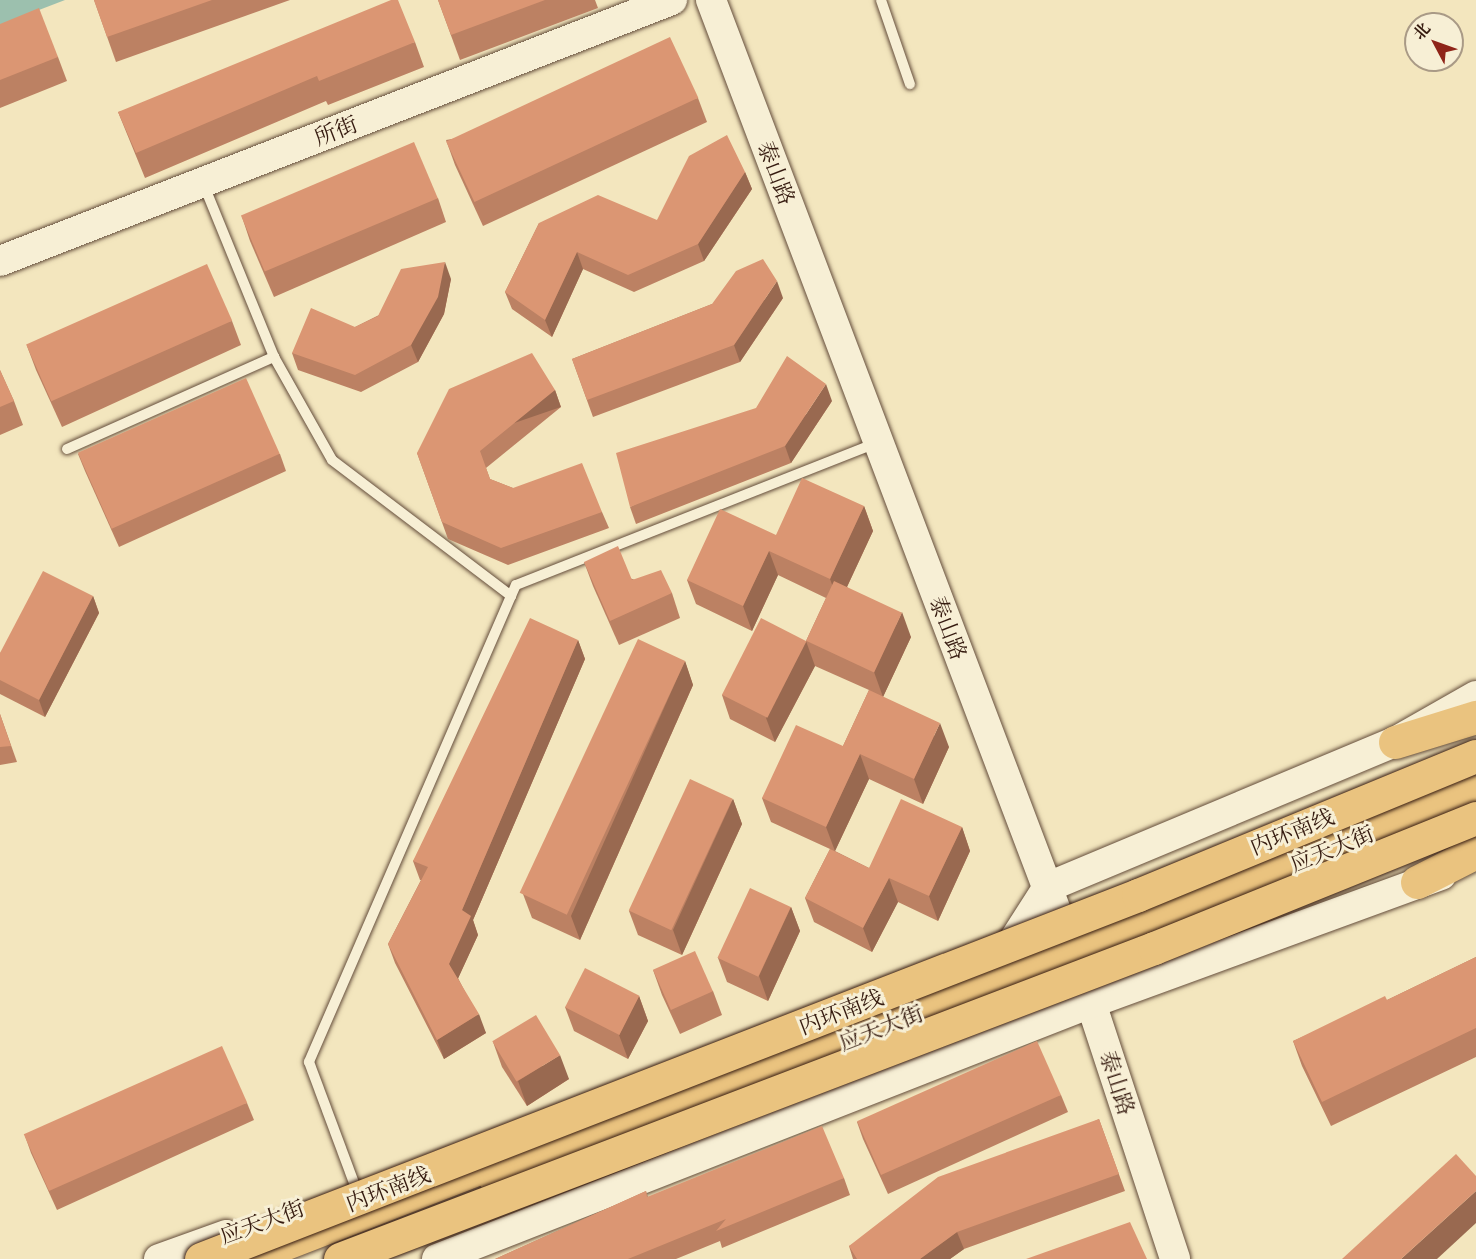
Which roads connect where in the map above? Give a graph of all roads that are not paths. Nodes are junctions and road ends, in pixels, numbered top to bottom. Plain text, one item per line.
1 (672, 0) edge
2 (711, 0) edge
3 (881, 0) edge
4 (910, 84) dead end
5 (203, 183) junction
6 (0, 261) edge
7 (274, 357) junction
8 (877, 443) junction
9 (67, 449) dead end
10 (511, 596) junction
11 (1476, 696) edge
12 (1476, 717) edge
13 (1395, 742) junction
14 (1476, 756) edge
15 (1476, 766) edge
16 (1476, 791) edge
17 (1476, 818) edge
18 (1476, 852) edge
19 (1476, 865) edge
20 (1417, 882) junction
21 (1048, 887) junction
22 (1069, 944) junction
23 (1003, 958) junction
24 (1091, 1004) junction
25 (368, 1220) junction
26 (159, 1259) edge
27 (201, 1259) edge
28 (244, 1259) edge
29 (283, 1259) edge
30 (340, 1259) edge
31 (381, 1259) edge
32 (437, 1259) edge
33 (1175, 1259) edge

1 - 5 street, 所街
2 - 8 street, 泰山路
3 - 4 lane
5 - 6 street, 所街
5 - 7 lane
7 - 9 lane
7 - 10 lane
8 - 10 lane
8 - 21 street, 泰山路
10 - 25 lane
11 - 13 street
12 - 13 main road
13 - 21 street
14 - 27 main road, 内环南线, bridge
15 - 22 main road, 应天大街
16 - 22 main road, 应天大街
17 - 30 main road, bridge
18 - 20 main road
19 - 20 street
20 - 24 street
21 - 22 street, 泰山路
21 - 23 street
22 - 23 main road, 应天大街
22 - 24 street, 泰山路
22 - 25 main road, 应天大街
23 - 25 main road, 应天大街
24 - 32 street
24 - 33 street, 泰山路
25 - 26 street, 应天大街
25 - 28 main road, 应天大街
25 - 29 main road, 应天大街
25 - 31 street

